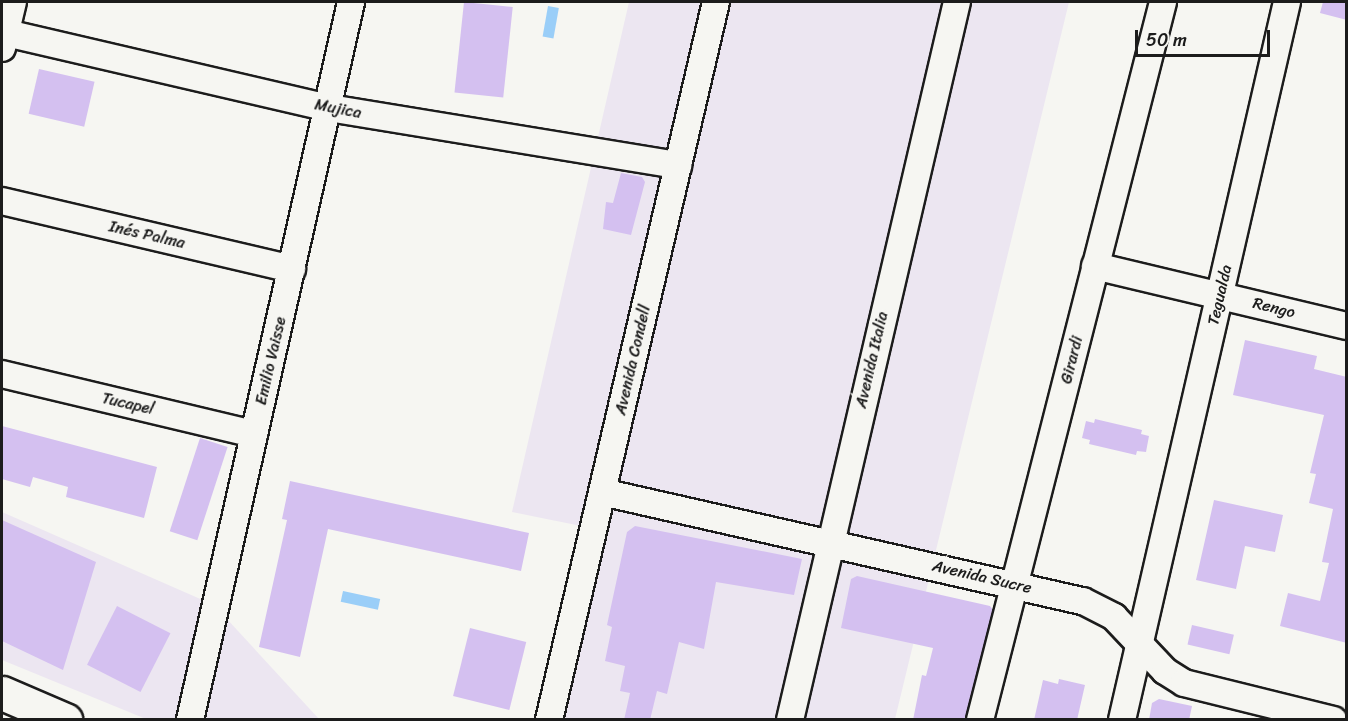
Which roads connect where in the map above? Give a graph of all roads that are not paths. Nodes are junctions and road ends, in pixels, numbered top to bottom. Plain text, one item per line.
1 (13, 2) edge
2 (351, 2) edge
3 (716, 2) edge
4 (957, 2) edge
5 (1163, 2) edge
6 (1287, 2) edge
7 (3, 37) edge
8 (328, 108) junction
9 (678, 165) junction
10 (2, 201) edge
11 (1095, 266) junction
12 (292, 269) junction
13 (1220, 295) junction
14 (1347, 326) edge
15 (2, 374) edge
16 (254, 434) junction
17 (602, 492) junction
18 (831, 542) junction
19 (1015, 584) junction
20 (1152, 588) junction
21 (1094, 605) junction
22 (1139, 645) junction
23 (2, 693) edge
24 (2, 718) edge
25 (6, 720) edge
26 (65, 720) edge
27 (190, 720) edge
28 (549, 720) edge
29 (790, 720) edge
30 (980, 720) edge
31 (1122, 720) edge
32 (1334, 720) edge

1 - 7 street
2 - 8 street, Emilio Vaisse
3 - 9 street, Avenida Condell
4 - 18 street, Avenida Italia
5 - 11 street, Girardi
6 - 13 street, Tegualda
7 - 8 street, Mujica
8 - 9 street, Mujica
8 - 12 street, Emilio Vaisse
9 - 17 street, Avenida Condell
10 - 12 street, Inés Palma
11 - 13 street, Rengo
11 - 19 street, Girardi
12 - 16 street, Emilio Vaisse
13 - 14 street, Rengo
13 - 20 street, Tegualda
15 - 16 street, Tucapel
16 - 27 street, Emilio Vaisse
17 - 18 street, Avenida Sucre
17 - 28 street, Avenida Condell
18 - 19 street, Avenida Sucre
18 - 29 street, Avenida Italia
19 - 21 street, Avenida Sucre
19 - 30 street, Girardi
20 - 21 street
20 - 22 street, Tegualda
21 - 22 street, Avenida Sucre
22 - 31 street, Tegualda
22 - 32 street, Avenida Sucre
23 - 26 main road
24 - 25 main road

